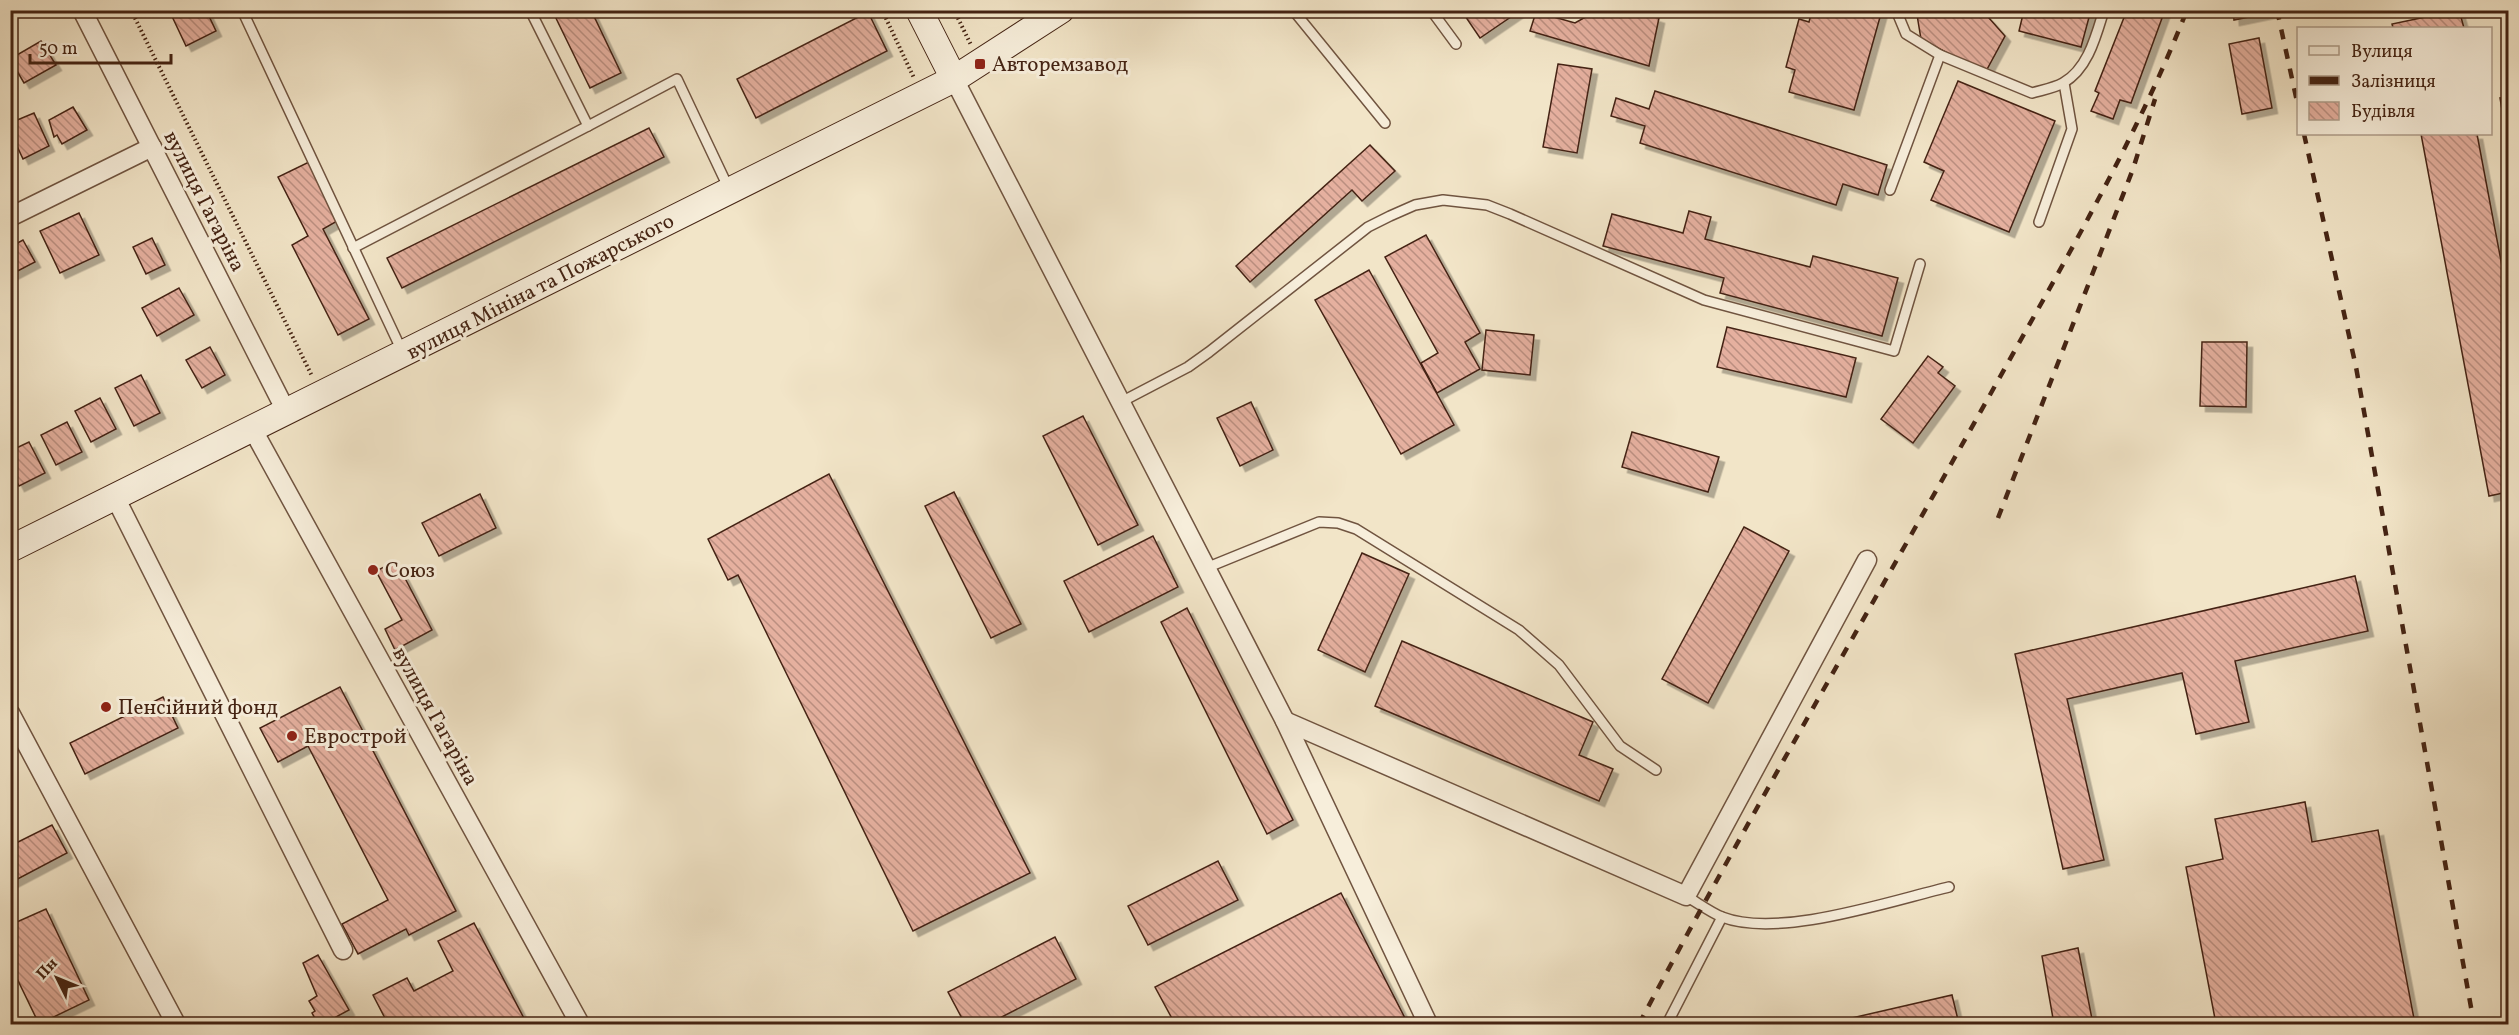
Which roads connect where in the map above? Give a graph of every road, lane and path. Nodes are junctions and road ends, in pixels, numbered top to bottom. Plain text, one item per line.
1 (82, 10) edge
2 (131, 10) edge
3 (242, 10) edge
4 (530, 10) edge
5 (882, 10) edge
6 (919, 10) edge
7 (954, 10) edge
8 (1061, 10) edge
9 (1293, 10) edge
10 (1431, 10) edge
11 (1896, 10) edge
12 (2104, 10) edge
13 (1456, 44) dead end
14 (1941, 55) junction
15 (980, 64) junction
16 (954, 79) junction
17 (2064, 83) junction
18 (922, 95) junction
19 (1385, 123) dead end
20 (588, 126) junction
21 (152, 147) junction
22 (1890, 190) dead end
23 (730, 191) junction
24 (10, 217) edge
25 (2039, 222) dead end
26 (353, 248) junction
27 (1920, 264) dead end
28 (403, 355) junction
29 (322, 396) junction
30 (1121, 402) junction
31 (287, 413) junction
32 (252, 430) junction
33 (115, 496) junction
34 (10, 549) edge
35 (1867, 560) dead end
36 (1206, 568) junction
37 (10, 713) edge
38 (1285, 721) junction
39 (1656, 770) dead end
40 (1949, 887) dead end
41 (1686, 896) junction
42 (1722, 917) junction
43 (343, 950) dead end
44 (176, 1024) edge
45 (580, 1024) edge
46 (1428, 1024) edge
47 (1667, 1024) edge

1 - 21 street, вулиця Гагаріна
2 - 29 path
3 - 26 lane
4 - 20 lane
5 - 18 path
6 - 16 street
7 - 15 path
8 - 15 street, вулиця Мініна та Пожарського
9 - 19 lane
10 - 13 lane
11 - 14 lane
12 - 17 lane
14 - 17 lane
14 - 22 lane
15 - 16 street, вулиця Мініна та Пожарського
16 - 18 street, вулиця Мініна та Пожарського
16 - 30 street
17 - 25 lane
18 - 23 street, вулиця Мініна та Пожарського
20 - 23 lane
20 - 26 lane
21 - 24 street
21 - 31 street, вулиця Гагаріна
23 - 28 street, вулиця Мініна та Пожарського
26 - 28 lane
27 - 30 lane
28 - 29 street, вулиця Мініна та Пожарського
29 - 31 street, вулиця Мініна та Пожарського
30 - 36 street
31 - 32 street, вулиця Мініна та Пожарського
32 - 33 street, вулиця Мініна та Пожарського
32 - 45 street, вулиця Гагаріна
33 - 34 street, вулиця Мініна та Пожарського
33 - 43 street
35 - 41 street
36 - 38 street
36 - 39 lane
37 - 44 street
38 - 41 street
38 - 46 street
40 - 42 lane
41 - 42 lane
42 - 47 lane

